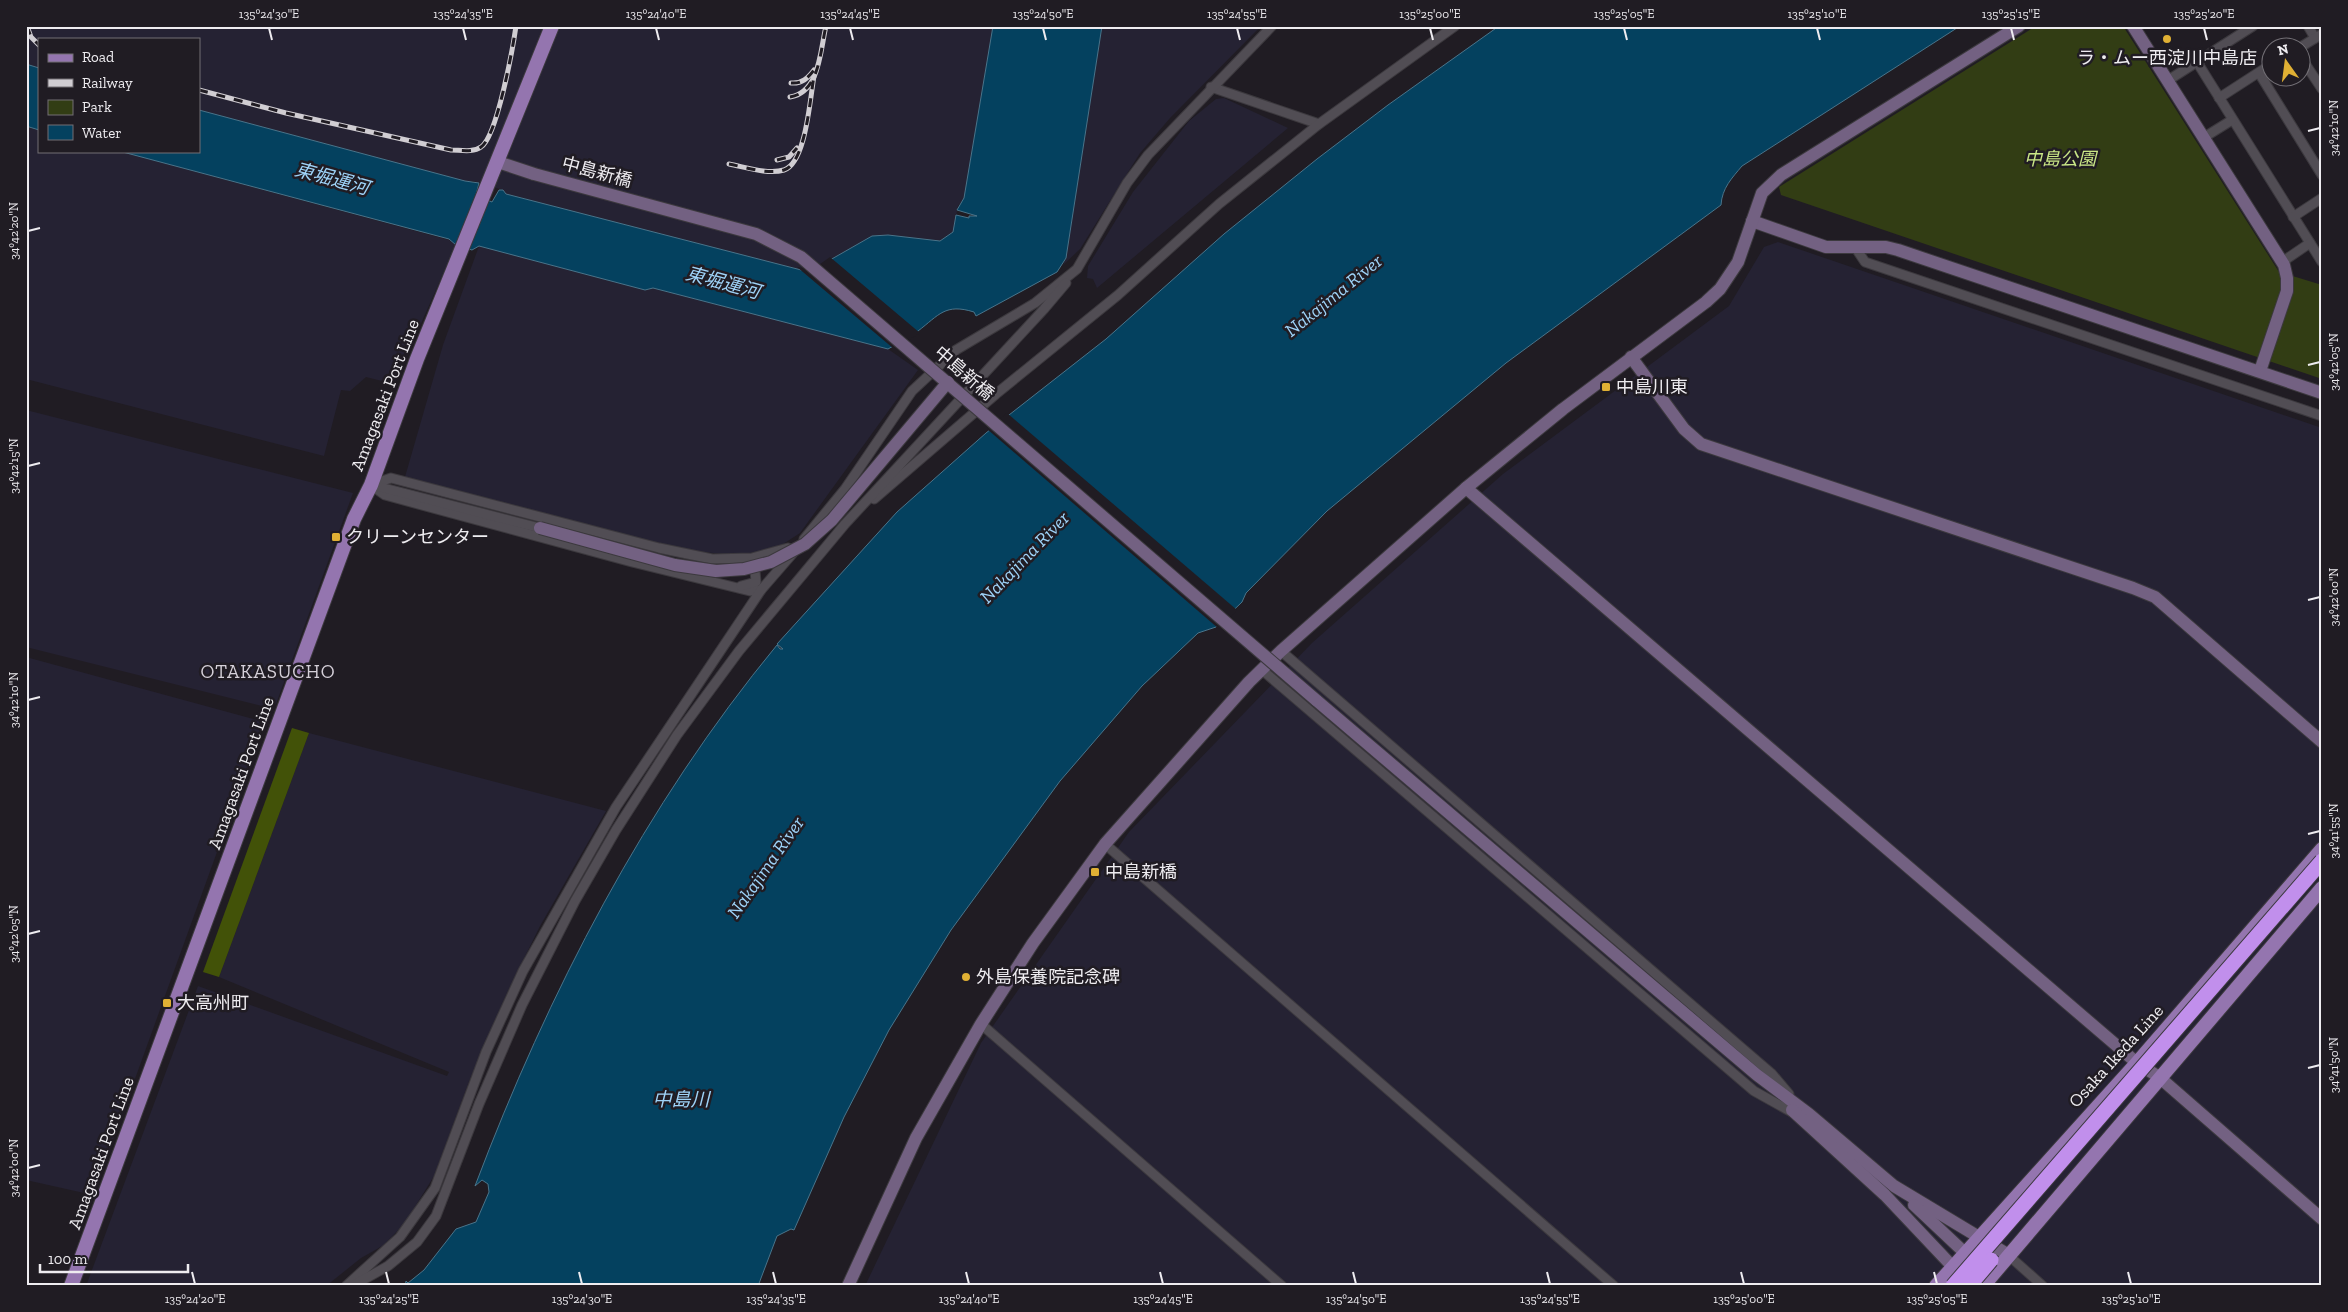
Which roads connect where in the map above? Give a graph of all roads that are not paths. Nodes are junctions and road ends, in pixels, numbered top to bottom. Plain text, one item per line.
1 (552, 26) edge
2 (1272, 26) edge
3 (1455, 26) edge
4 (2019, 26) edge
5 (2133, 26) edge
6 (2253, 26) edge
7 (2308, 26) edge
8 (2319, 36) edge
9 (2196, 62) junction
10 (2310, 71) edge
11 (2259, 73) joint
12 (2167, 81) junction
13 (1211, 88) junction
14 (2322, 89) edge
15 (2219, 98) junction
16 (2232, 120) junction
17 (1319, 124) junction
18 (2204, 138) junction
19 (498, 162) junction
20 (2322, 175) edge
21 (2322, 198) edge
22 (2293, 217) junction
23 (1752, 221) junction
24 (2310, 243) junction
25 (1855, 247) junction
26 (2282, 262) junction
27 (2322, 262) edge
28 (1077, 269) junction
29 (1632, 357) junction
30 (2260, 372) junction
31 (948, 382) junction
32 (2322, 393) edge
33 (2322, 416) edge
34 (371, 485) junction
35 (1466, 488) junction
36 (845, 524) junction
37 (540, 528) joint
38 (806, 537) junction
39 (734, 560) junction
40 (722, 585) junction
41 (761, 590) junction
42 (1281, 651) junction
43 (1261, 669) junction
44 (2322, 742) edge
45 (1104, 844) junction
46 (2322, 849) edge
47 (2322, 861) edge
48 (2322, 876) edge
49 (2322, 888) edge
50 (981, 1024) junction
51 (2136, 1063) junction
52 (2159, 1077) junction
53 (1800, 1112) junction
54 (1894, 1186) junction
55 (2321, 1216) edge
56 (1979, 1238) junction
57 (1965, 1253) junction
58 (2007, 1254) junction
59 (1953, 1267) junction
60 (71, 1286) edge
61 (346, 1286) edge
62 (352, 1286) edge
63 (848, 1286) edge
64 (1282, 1286) edge
65 (1614, 1286) edge
66 (1936, 1286) edge
67 (1953, 1286) edge
68 (1963, 1286) edge
69 (1969, 1286) edge
70 (1976, 1286) edge
71 (1983, 1286) edge
72 (2043, 1286) edge

1 - 19 main road
2 - 13 street
3 - 17 street
4 - 23 street
5 - 12 street
6 - 9 street
7 - 8 street
9 - 12 street
9 - 15 street
10 - 14 street
11 - 15 street
11 - 20 street
12 - 18 street
13 - 17 street
13 - 28 street
15 - 16 street
16 - 18 street
16 - 22 street
17 - 36 street
18 - 26 street
19 - 31 street, 中島新橋, bridge
19 - 34 main road, Amagasaki Port Line
21 - 22 street
22 - 24 street
23 - 25 street
23 - 29 street
24 - 26 street
24 - 27 street
25 - 30 street
25 - 33 street
26 - 30 street
28 - 36 street
28 - 38 street
29 - 35 street
29 - 44 street
30 - 32 street
31 - 37 street, bridge
31 - 53 street, 中島新橋, bridge
34 - 37 street
34 - 39 street
34 - 40 street
34 - 60 main road, Amagasaki Port Line
35 - 42 street
35 - 51 street
36 - 62 street
38 - 39 street
38 - 41 street
39 - 40 street
40 - 41 street
41 - 61 street
42 - 43 street
42 - 53 street
43 - 45 street
43 - 53 street
45 - 50 street
45 - 65 street
46 - 51 main road, Osaka Ikeda Line
47 - 67 highway, bridge
48 - 69 highway, bridge
49 - 52 main road
50 - 63 street
50 - 64 street
51 - 52 street
51 - 56 main road, Osaka Ikeda Line
52 - 55 street
52 - 58 main road
53 - 54 street
53 - 59 street
54 - 56 street
54 - 57 street
56 - 57 main road, Osaka Ikeda Line
56 - 58 street
57 - 59 main road, Osaka Ikeda Line
57 - 70 street
58 - 71 main road
58 - 72 street
59 - 66 main road, Osaka Ikeda Line
59 - 68 street

